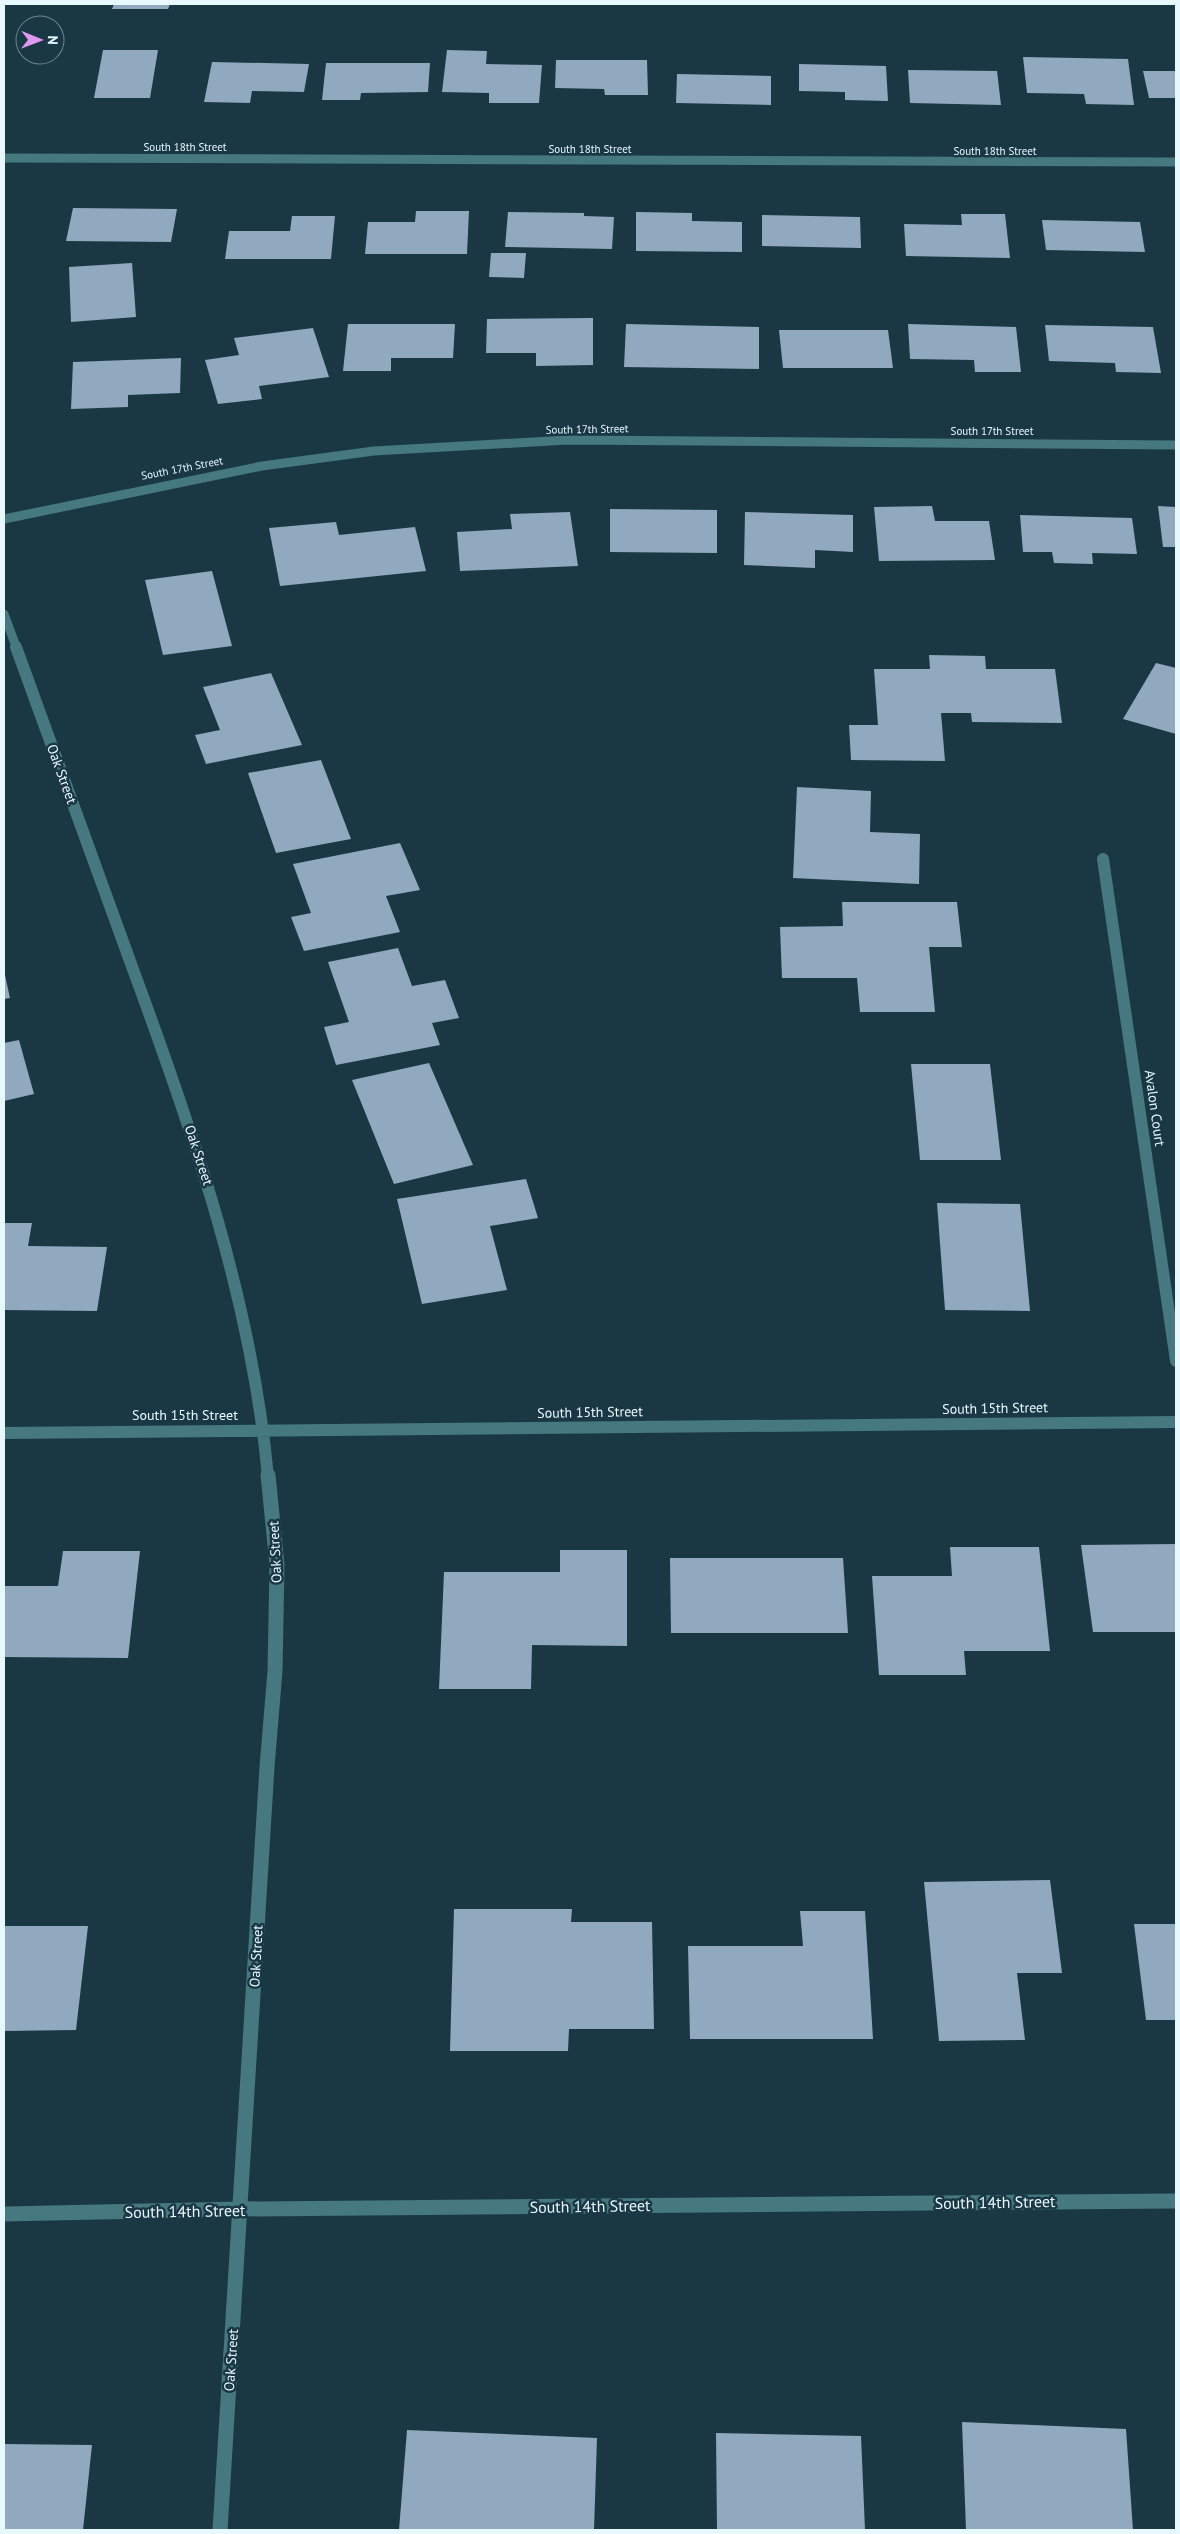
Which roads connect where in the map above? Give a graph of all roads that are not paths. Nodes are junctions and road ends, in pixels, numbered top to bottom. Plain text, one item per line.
1 (4, 158) edge
2 (1176, 162) edge
3 (1176, 445) edge
4 (4, 518) edge
5 (4, 614) edge
6 (1104, 859) dead end
7 (1176, 1361) edge
8 (1176, 1422) edge
9 (264, 1431) junction
10 (4, 1432) edge
11 (1176, 2201) edge
12 (241, 2209) junction
13 (4, 2214) edge
14 (220, 2530) edge

1 - 2 street, South 18th Street
3 - 4 street, South 17th Street
5 - 9 street, Oak Street
6 - 7 street, Avalon Court
8 - 9 street, South 15th Street
9 - 10 street, South 15th Street
9 - 12 street, Oak Street
11 - 12 street, South 14th Street
12 - 13 street, South 14th Street
12 - 14 street, Oak Street

